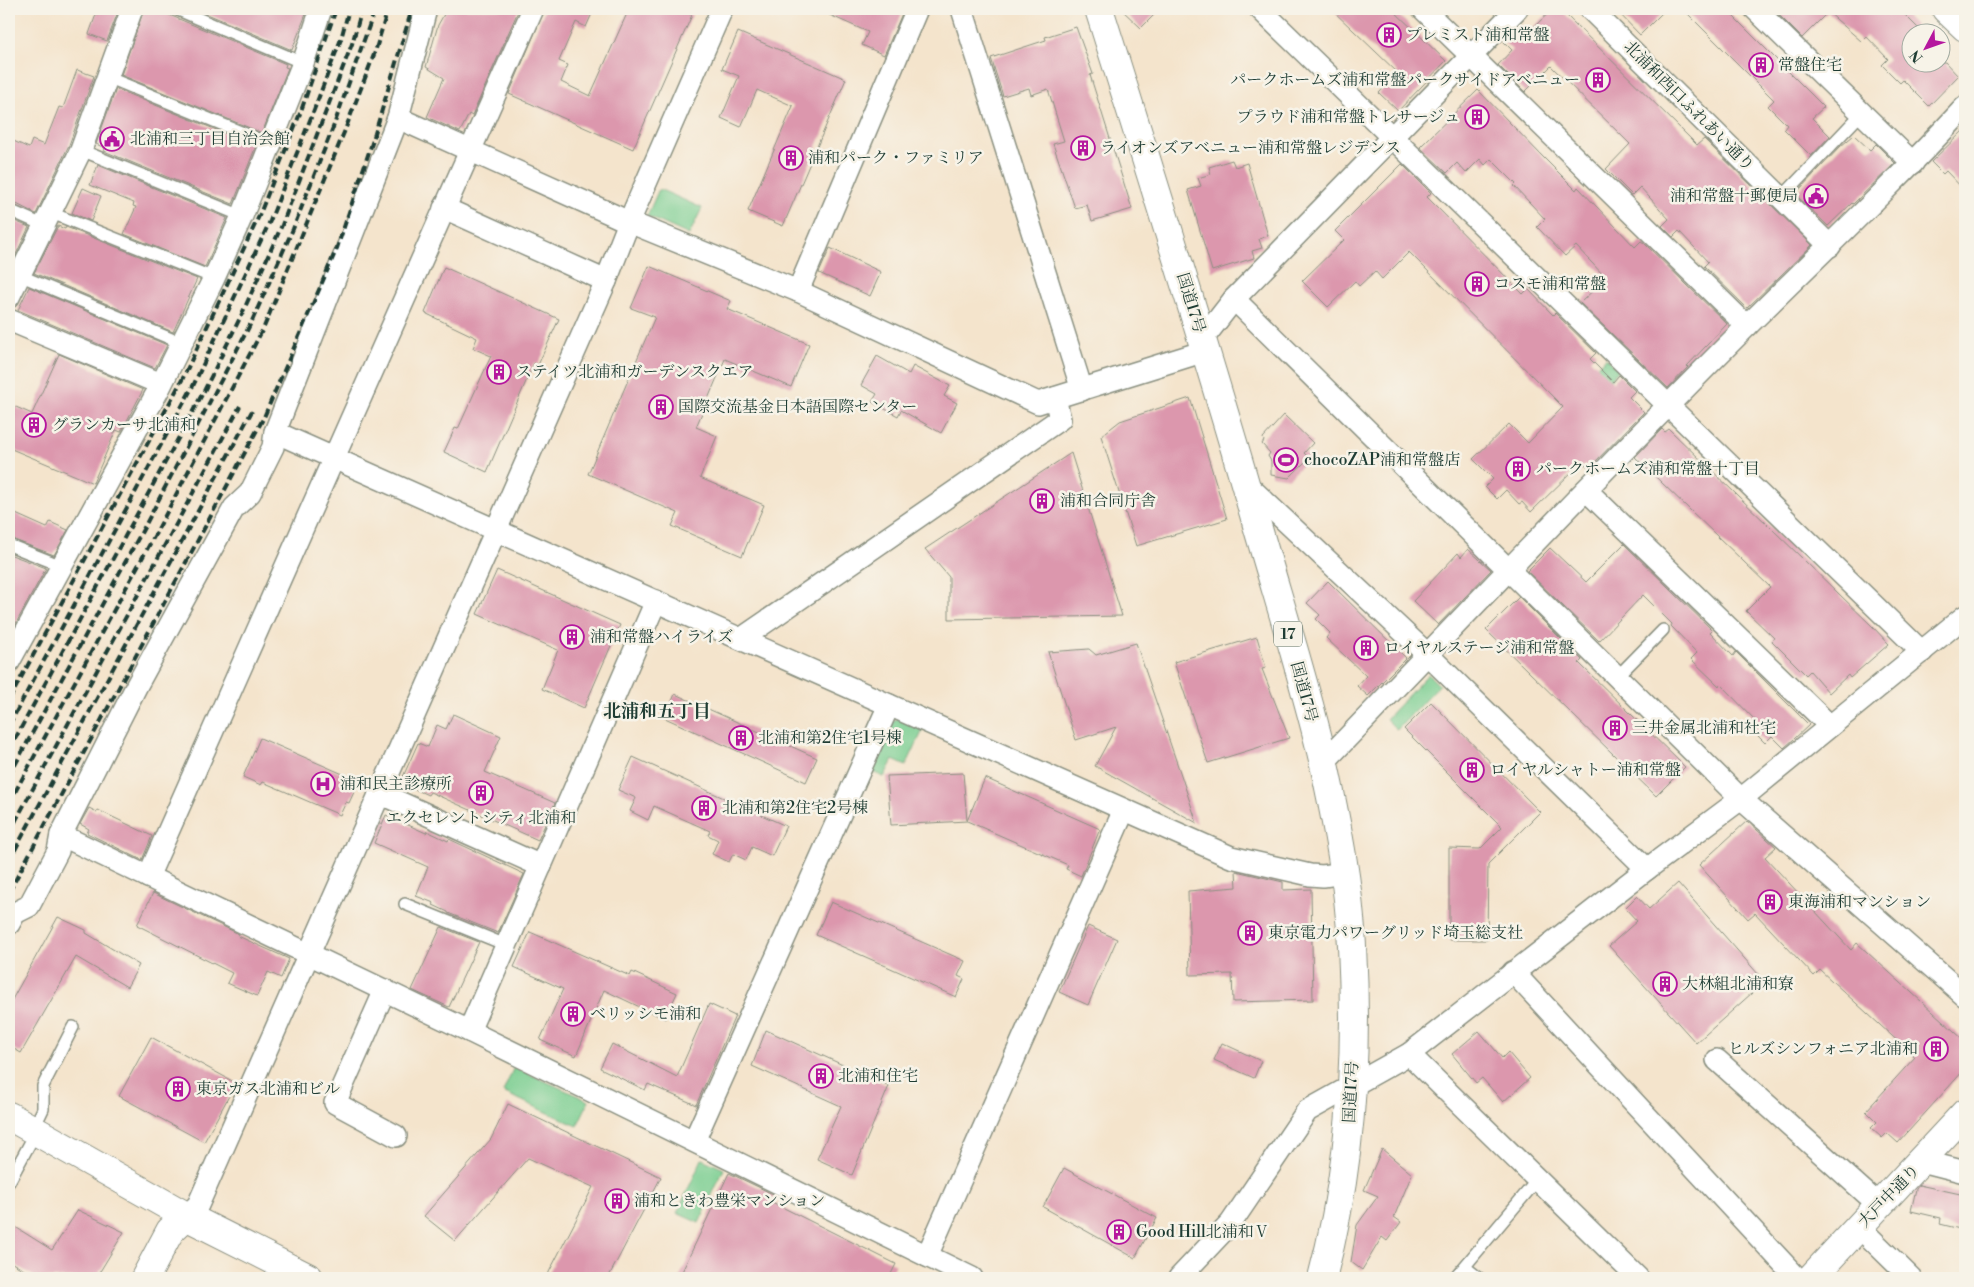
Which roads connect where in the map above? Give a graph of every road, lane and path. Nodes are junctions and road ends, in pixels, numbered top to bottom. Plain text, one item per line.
1 (132, 9) edge
2 (176, 9) edge
3 (320, 9) edge
4 (426, 9) edge
5 (533, 9) edge
6 (722, 9) edge
7 (917, 9) edge
8 (962, 9) edge
9 (1099, 9) edge
10 (1260, 9) edge
11 (1423, 9) edge
12 (1517, 9) edge
13 (1590, 9) edge
14 (1754, 9) edge
15 (1946, 9) edge
16 (1965, 27) edge
17 (1471, 56) junction
18 (303, 63) junction
19 (107, 77) junction
20 (1965, 107) edge
21 (1862, 113) junction
22 (398, 118) junction
23 (1392, 137) junction
24 (270, 144) junction
25 (470, 149) junction
26 (81, 150) junction
27 (1913, 163) junction
28 (1782, 197) junction
29 (444, 208) junction
30 (9, 210) edge
31 (242, 216) junction
32 (46, 218) junction
33 (629, 222) junction
34 (1830, 246) junction
35 (19, 275) junction
36 (214, 278) junction
37 (606, 282) junction
38 (798, 291) junction
39 (9, 297) edge
40 (1234, 299) junction
41 (9, 320) edge
42 (1747, 326) junction
43 (181, 343) junction
44 (1204, 346) junction
45 (161, 384) junction
46 (1082, 390) junction
47 (1055, 398) junction
48 (1668, 407) junction
49 (275, 432) junction
50 (333, 457) junction
51 (1245, 483) junction
52 (1586, 490) junction
53 (495, 530) junction
54 (9, 545) edge
55 (62, 566) junction
56 (1509, 569) junction
57 (656, 601) junction
58 (1965, 616) edge
59 (1663, 630) dead end
60 (15, 636) edge
61 (741, 640) junction
62 (1922, 652) junction
63 (1428, 655) junction
64 (9, 662) edge
65 (1618, 676) junction
66 (889, 705) junction
67 (1830, 726) junction
68 (1323, 763) junction
69 (379, 793) junction
70 (1741, 799) junction
71 (1124, 810) junction
72 (61, 835) junction
73 (540, 866) junction
74 (1647, 869) junction
75 (1344, 873) junction
76 (148, 876) junction
77 (405, 904) dead end
78 (9, 924) edge
79 (506, 946) junction
80 (309, 955) junction
81 (1513, 972) junction
82 (385, 990) junction
83 (1965, 996) edge
84 (74, 1027) dead end
85 (469, 1031) junction
86 (1409, 1054) junction
87 (1718, 1060) dead end
88 (1352, 1086) junction
89 (1965, 1113) edge
90 (9, 1116) edge
91 (35, 1131) junction
92 (396, 1136) dead end
93 (694, 1141) junction
94 (1922, 1161) junction
95 (1965, 1172) edge
96 (1538, 1179) junction
97 (9, 1182) edge
98 (1878, 1205) junction
99 (186, 1216) junction
100 (1859, 1227) junction
101 (927, 1256) junction
102 (1465, 1266) junction
103 (145, 1278) edge
104 (309, 1278) edge
105 (972, 1278) edge
106 (1179, 1278) edge
107 (1322, 1278) edge
108 (1455, 1278) edge
109 (1479, 1278) edge
110 (1638, 1278) edge
111 (1797, 1278) edge
112 (1811, 1278) edge
113 (1910, 1278) edge

1 - 19 street
2 - 18 lane
3 - 18 street
4 - 22 street
5 - 25 street
6 - 33 street
7 - 38 street
8 - 46 street
9 - 44 main road, 国道17号 / 17
10 - 23 street
11 - 17 street
12 - 17 street
13 - 28 street, 北浦和西口ふれあい通り
14 - 21 street
15 - 16 main road
17 - 23 street
17 - 42 street
18 - 24 street
19 - 24 lane
19 - 26 street
20 - 27 street
21 - 27 street
21 - 28 lane
22 - 25 street
22 - 49 street
23 - 40 street
23 - 48 street
24 - 31 street
25 - 29 street
25 - 33 street
26 - 31 lane
26 - 32 street
27 - 34 street
28 - 34 street, 北浦和西口ふれあい通り
29 - 37 street
29 - 50 street
30 - 32 lane
31 - 36 street
32 - 35 street
32 - 36 lane
33 - 37 street
33 - 38 street
34 - 42 street
35 - 39 street
35 - 43 lane
36 - 43 street
37 - 53 street
38 - 47 street
40 - 44 street
40 - 56 street
41 - 45 street
42 - 48 street
43 - 45 street
44 - 46 street
44 - 51 main road, 国道17号 / 17
45 - 55 street
46 - 47 street
47 - 61 street
48 - 52 street
48 - 62 street
49 - 50 street
49 - 72 street
50 - 53 street
50 - 76 street
51 - 63 street
51 - 68 main road, 国道17号 / 17
52 - 56 street
52 - 67 street
53 - 57 street
53 - 69 street
54 - 55 lane
55 - 60 street
56 - 63 street
56 - 65 street
57 - 61 street
57 - 73 street
58 - 62 street
59 - 65 lane
60 - 64 street
61 - 66 street
62 - 67 street
63 - 68 street
63 - 74 street
65 - 70 street
66 - 71 street
66 - 93 street
67 - 70 street
68 - 75 main road, 国道17号 / 17
69 - 73 street
69 - 80 street
70 - 74 street
70 - 83 street
71 - 75 street
71 - 101 street
72 - 76 street
72 - 78 street
73 - 79 street
74 - 81 street
75 - 88 main road, 国道17号 / 17
76 - 80 street
77 - 79 lane
79 - 85 street
80 - 82 street
80 - 99 street
81 - 86 street
81 - 111 street
82 - 85 street
82 - 92 street
84 - 91 lane
85 - 93 street
86 - 88 street
86 - 96 street
87 - 98 street
88 - 106 street
88 - 107 main road, 国道17号 / 17
89 - 94 main road, 大戸中通り
90 - 91 main road
91 - 97 lane
91 - 99 main road
93 - 101 street
94 - 95 street
94 - 98 main road, 大戸中通り
96 - 102 lane
96 - 110 street
98 - 100 main road, 大戸中通り
99 - 103 main road
99 - 104 main road
100 - 112 main road, 大戸中通り
100 - 113 street
101 - 105 street
102 - 108 lane
102 - 109 lane

